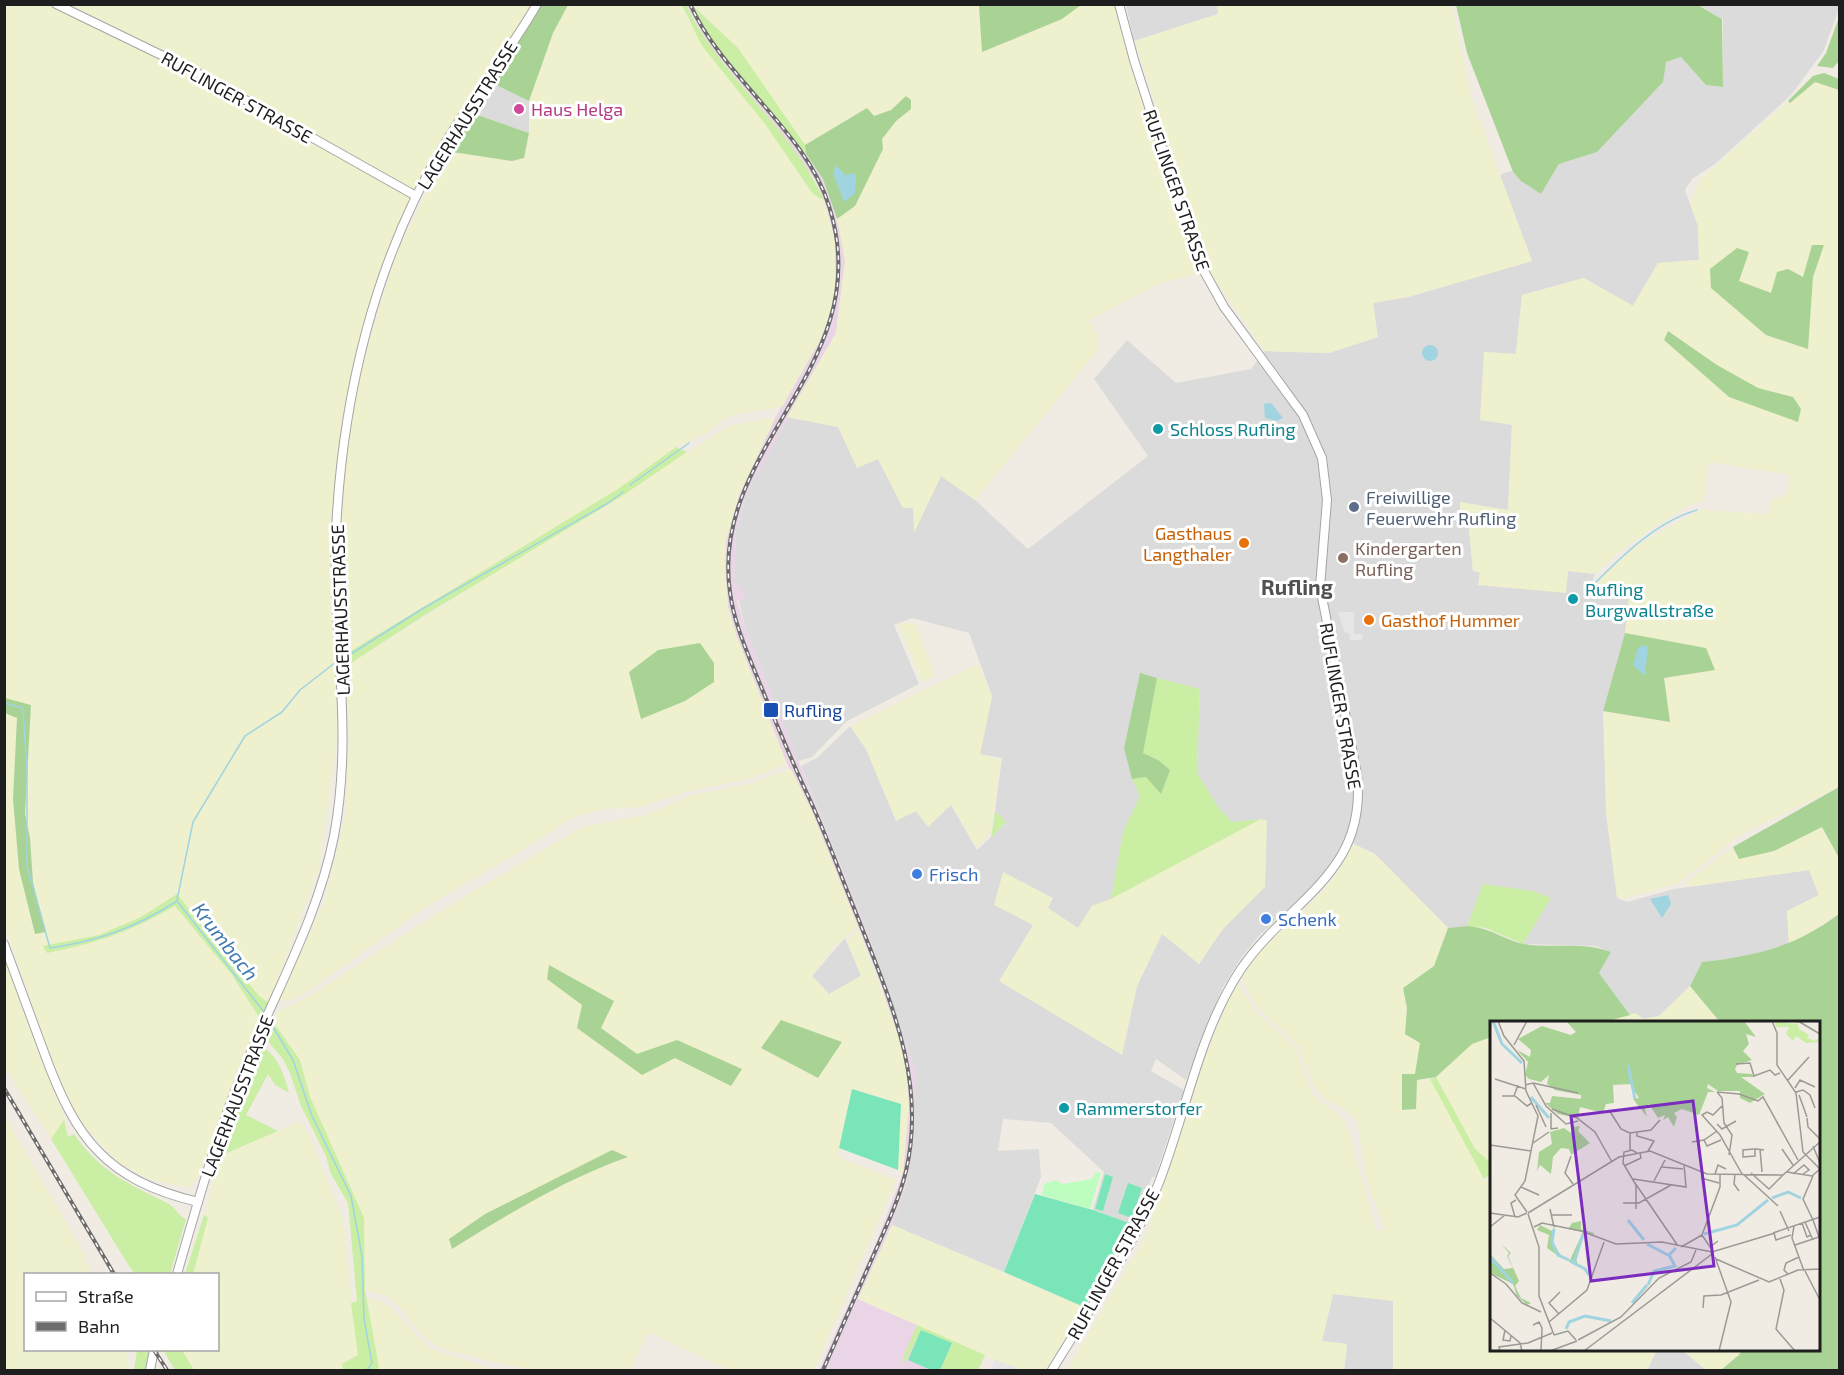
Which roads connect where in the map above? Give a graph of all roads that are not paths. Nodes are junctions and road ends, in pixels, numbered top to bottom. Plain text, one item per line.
1 (56, 4) edge
2 (537, 4) edge
3 (1119, 4) edge
4 (416, 195) junction
5 (4, 944) edge
6 (198, 1202) junction
7 (178, 1273) edge
8 (154, 1351) edge
9 (150, 1371) edge
10 (1052, 1371) edge

1 - 4 street, RUFLINGER STRASSE
2 - 4 street, LAGERHAUSSTRASSE
3 - 10 street, RUFLINGER STRASSE
4 - 6 street, LAGERHAUSSTRASSE
5 - 6 street
6 - 7 street, LAGERHAUSSTRASSE
8 - 9 street

